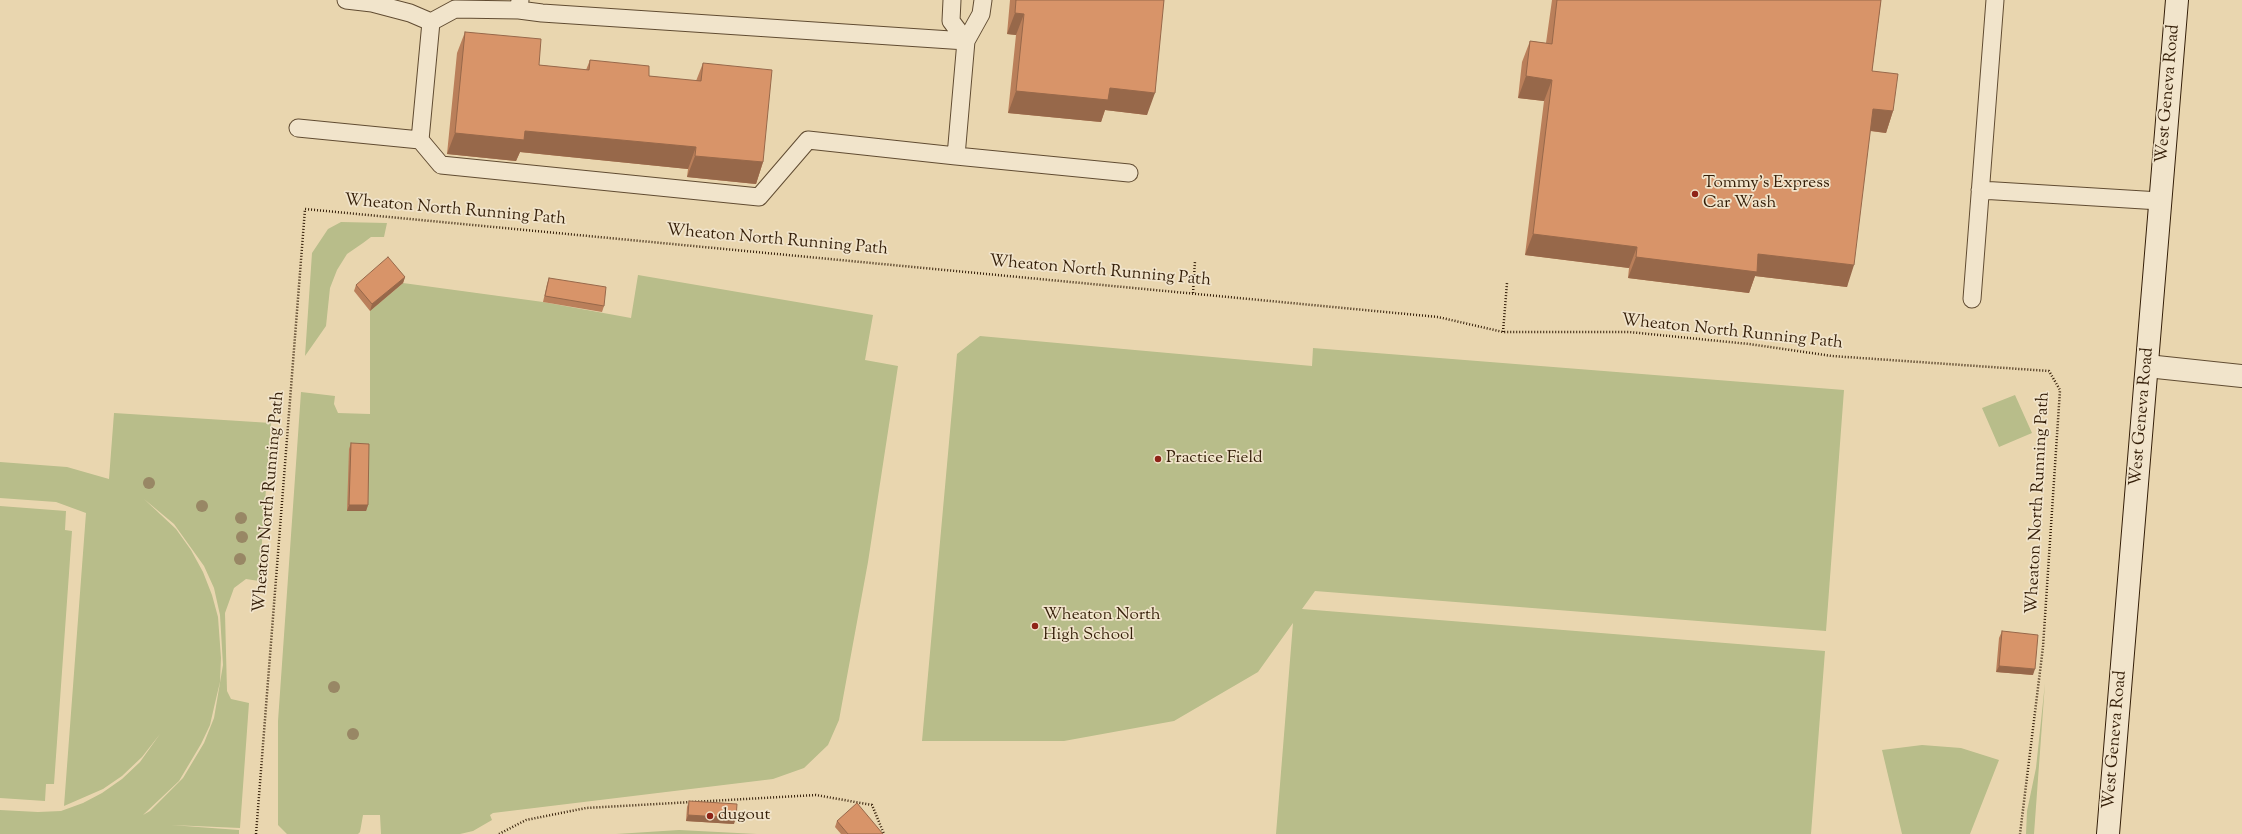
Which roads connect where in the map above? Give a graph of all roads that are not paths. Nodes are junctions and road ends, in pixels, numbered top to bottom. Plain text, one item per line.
1 (346, 0) edge
2 (952, 0) edge
3 (983, 0) edge
4 (1995, 0) edge
5 (2177, 0) edge
6 (520, 5) edge
7 (431, 22) junction
8 (966, 41) junction
9 (298, 128) dead end
10 (420, 140) junction
11 (956, 156) junction
12 (1129, 173) dead end
13 (1980, 190) junction
14 (2160, 202) junction
15 (1972, 299) dead end
16 (2147, 366) junction
17 (2242, 376) edge
18 (2108, 834) edge

1 - 7 lane
2 - 8 lane
3 - 8 lane
4 - 13 lane
5 - 14 main road, West Geneva Road
6 - 7 lane
6 - 8 lane
7 - 10 lane
8 - 11 lane
9 - 10 lane
10 - 11 lane
11 - 12 lane
13 - 14 lane
13 - 15 lane
14 - 16 main road, West Geneva Road
16 - 17 main road
16 - 18 main road, West Geneva Road

